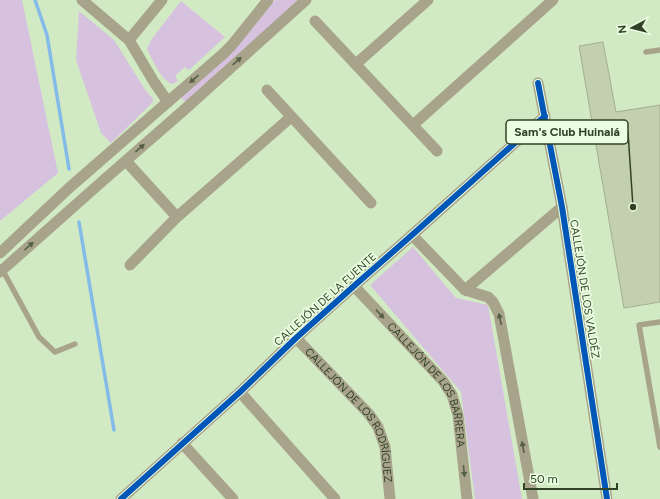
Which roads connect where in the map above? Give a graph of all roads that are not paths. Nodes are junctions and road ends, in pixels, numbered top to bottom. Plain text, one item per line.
1 (82, 0) edge
2 (162, 0) edge
3 (268, 0) edge
4 (306, 0) edge
5 (428, 0) edge
6 (553, 0) edge
7 (315, 21) dead end
8 (129, 40) junction
9 (660, 50) edge
10 (646, 52) dead end
11 (356, 64) junction
12 (538, 83) dead end
13 (267, 90) dead end
14 (171, 99) junction
15 (184, 110) junction
16 (545, 116) junction
17 (291, 117) junction
18 (413, 125) junction
19 (437, 151) dead end
20 (126, 161) junction
21 (95, 165) junction
22 (106, 178) junction
23 (371, 203) dead end
24 (562, 207) junction
25 (177, 217) junction
26 (412, 236) junction
27 (0, 252) edge
28 (130, 265) dead end
29 (1, 270) edge
30 (354, 286) junction
31 (465, 290) junction
32 (660, 322) edge
33 (296, 338) junction
34 (75, 344) dead end
35 (240, 392) junction
36 (658, 418) edge
37 (182, 443) junction
38 (660, 448) edge
39 (125, 498) edge
40 (233, 499) edge
41 (335, 499) edge
42 (390, 499) edge
43 (467, 499) edge
44 (533, 499) edge
45 (607, 499) edge

1 - 8 street
2 - 8 street
3 -> 14 street
15 -> 4 street
5 - 11 street
6 - 18 street
7 - 11 street
8 - 14 street
9 - 10 lane
11 - 18 street
12 - 16 street, CALLEJÓN DE LOS VALDÉZ
13 - 17 street
14 - 15 street
14 - 21 street
20 -> 15 street
16 - 24 street, CALLEJÓN DE LOS VALDÉZ
16 - 26 street, CALLEJÓN DE LA FUENTE
17 - 23 street
17 - 25 street
18 - 19 street
20 - 22 street
20 - 25 street
21 - 22 street
21 - 27 street
29 -> 22 street
24 - 31 street
24 - 45 street, CALLEJÓN DE LOS VALDÉZ
25 - 28 street
26 - 30 street, CALLEJÓN DE LA FUENTE
26 - 31 street
29 - 34 lane
30 - 33 street, CALLEJÓN DE LA FUENTE
30 -> 43 street, CALLEJÓN DE LOS BARRERA
44 -> 31 street
32 - 36 lane
33 - 35 street, CALLEJÓN DE LA FUENTE
33 - 42 street, CALLEJÓN DE LOS RODRÍGUEZ
35 - 37 street, CALLEJÓN DE LA FUENTE
35 - 41 street
36 - 38 lane
37 - 39 street, CALLEJÓN DE LA FUENTE
37 - 40 street

